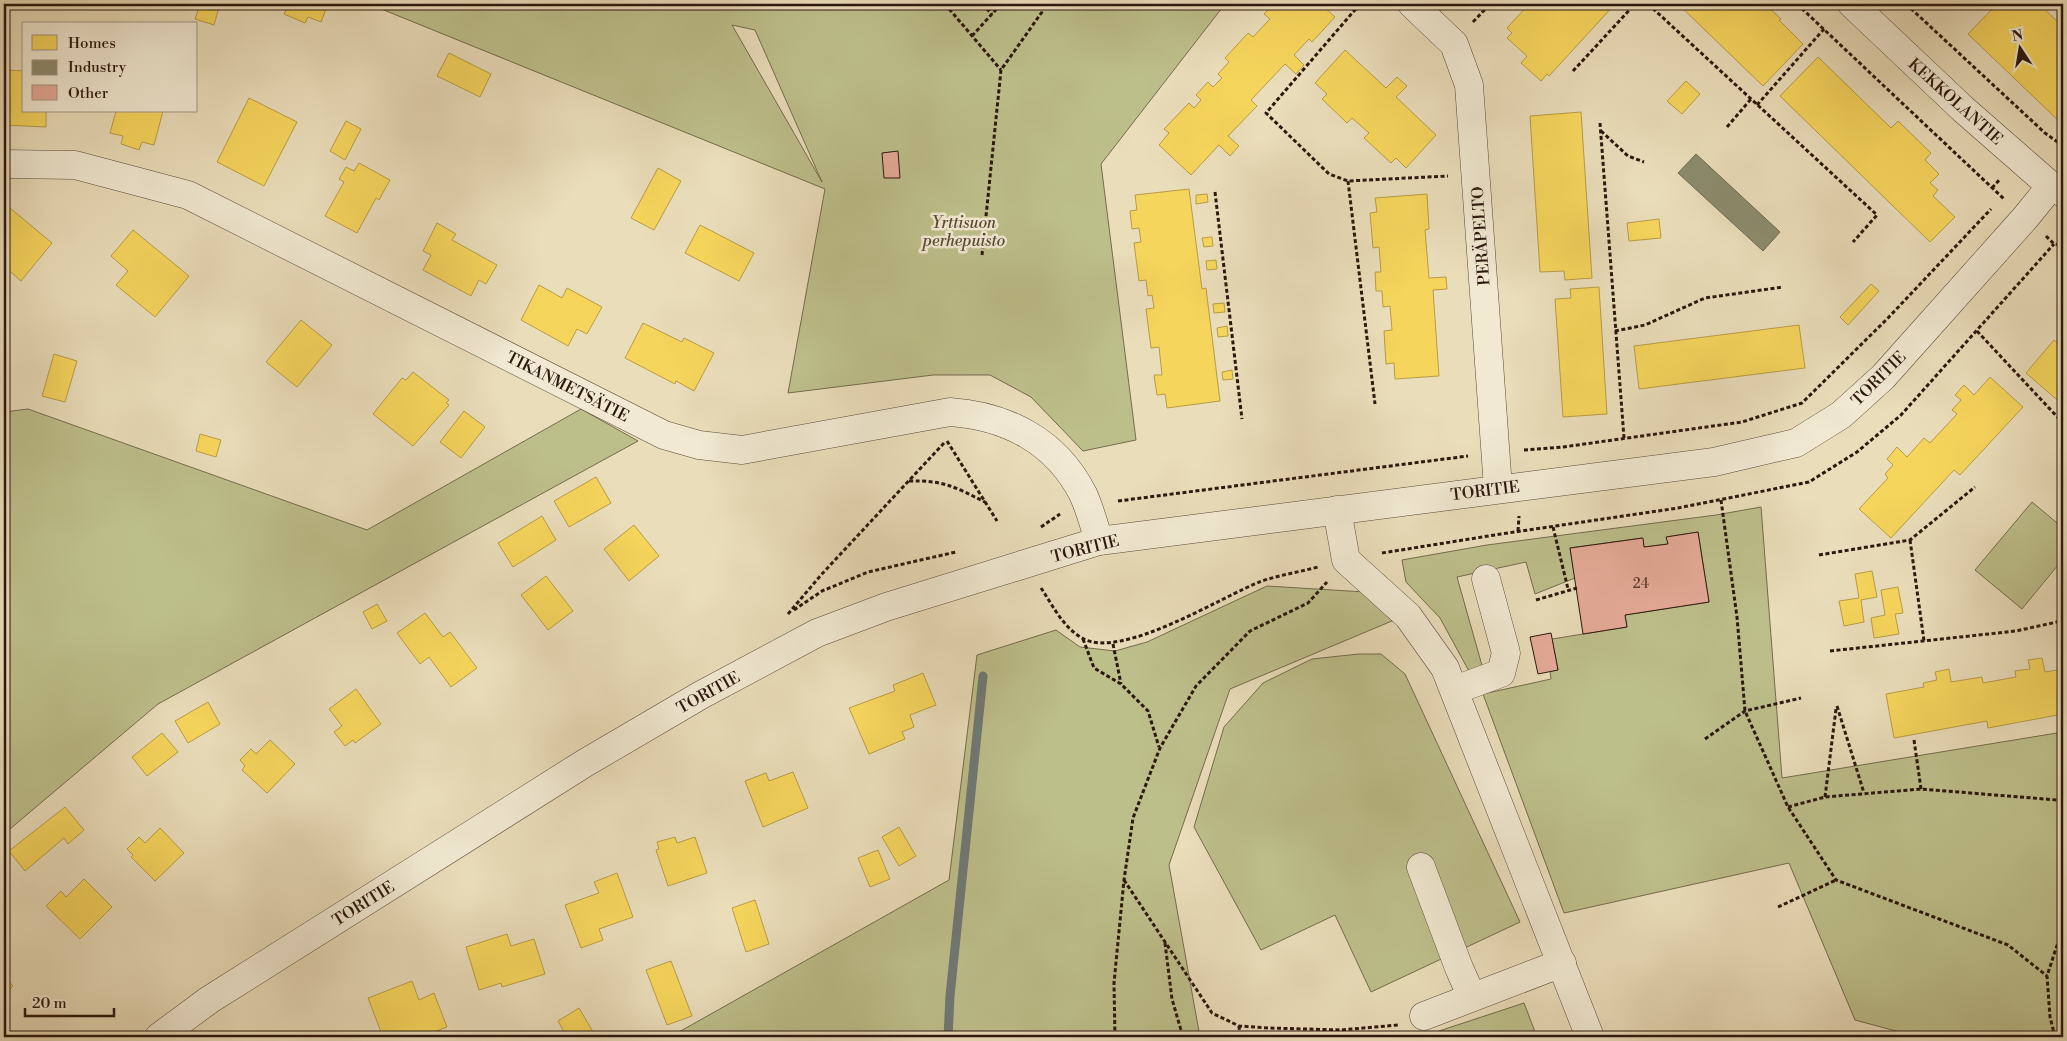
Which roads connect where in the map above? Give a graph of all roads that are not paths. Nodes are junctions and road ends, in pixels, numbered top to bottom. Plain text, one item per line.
1 (1412, 4) edge
2 (1852, 4) edge
3 (4, 164) edge
4 (2057, 190) edge
5 (1498, 488) junction
6 (1337, 510) junction
7 (1099, 541) junction
8 (1486, 579) dead end
9 (1455, 690) junction
10 (1421, 867) dead end
11 (1562, 963) junction
12 (1472, 997) junction
13 (1424, 1016) road end
14 (159, 1037) edge
15 (1590, 1037) edge

1 - 5 street, PERÄPELTO
2 - 4 street, KEKKOLANTIE
3 - 7 street, TIKANMETSÄTIE
4 - 5 street, TORITIE
5 - 6 street, TORITIE
6 - 7 street, TORITIE
6 - 9 street
7 - 14 street, TORITIE
8 - 9 street
9 - 11 street
10 - 12 street
11 - 12 street
11 - 15 street
12 - 13 street

